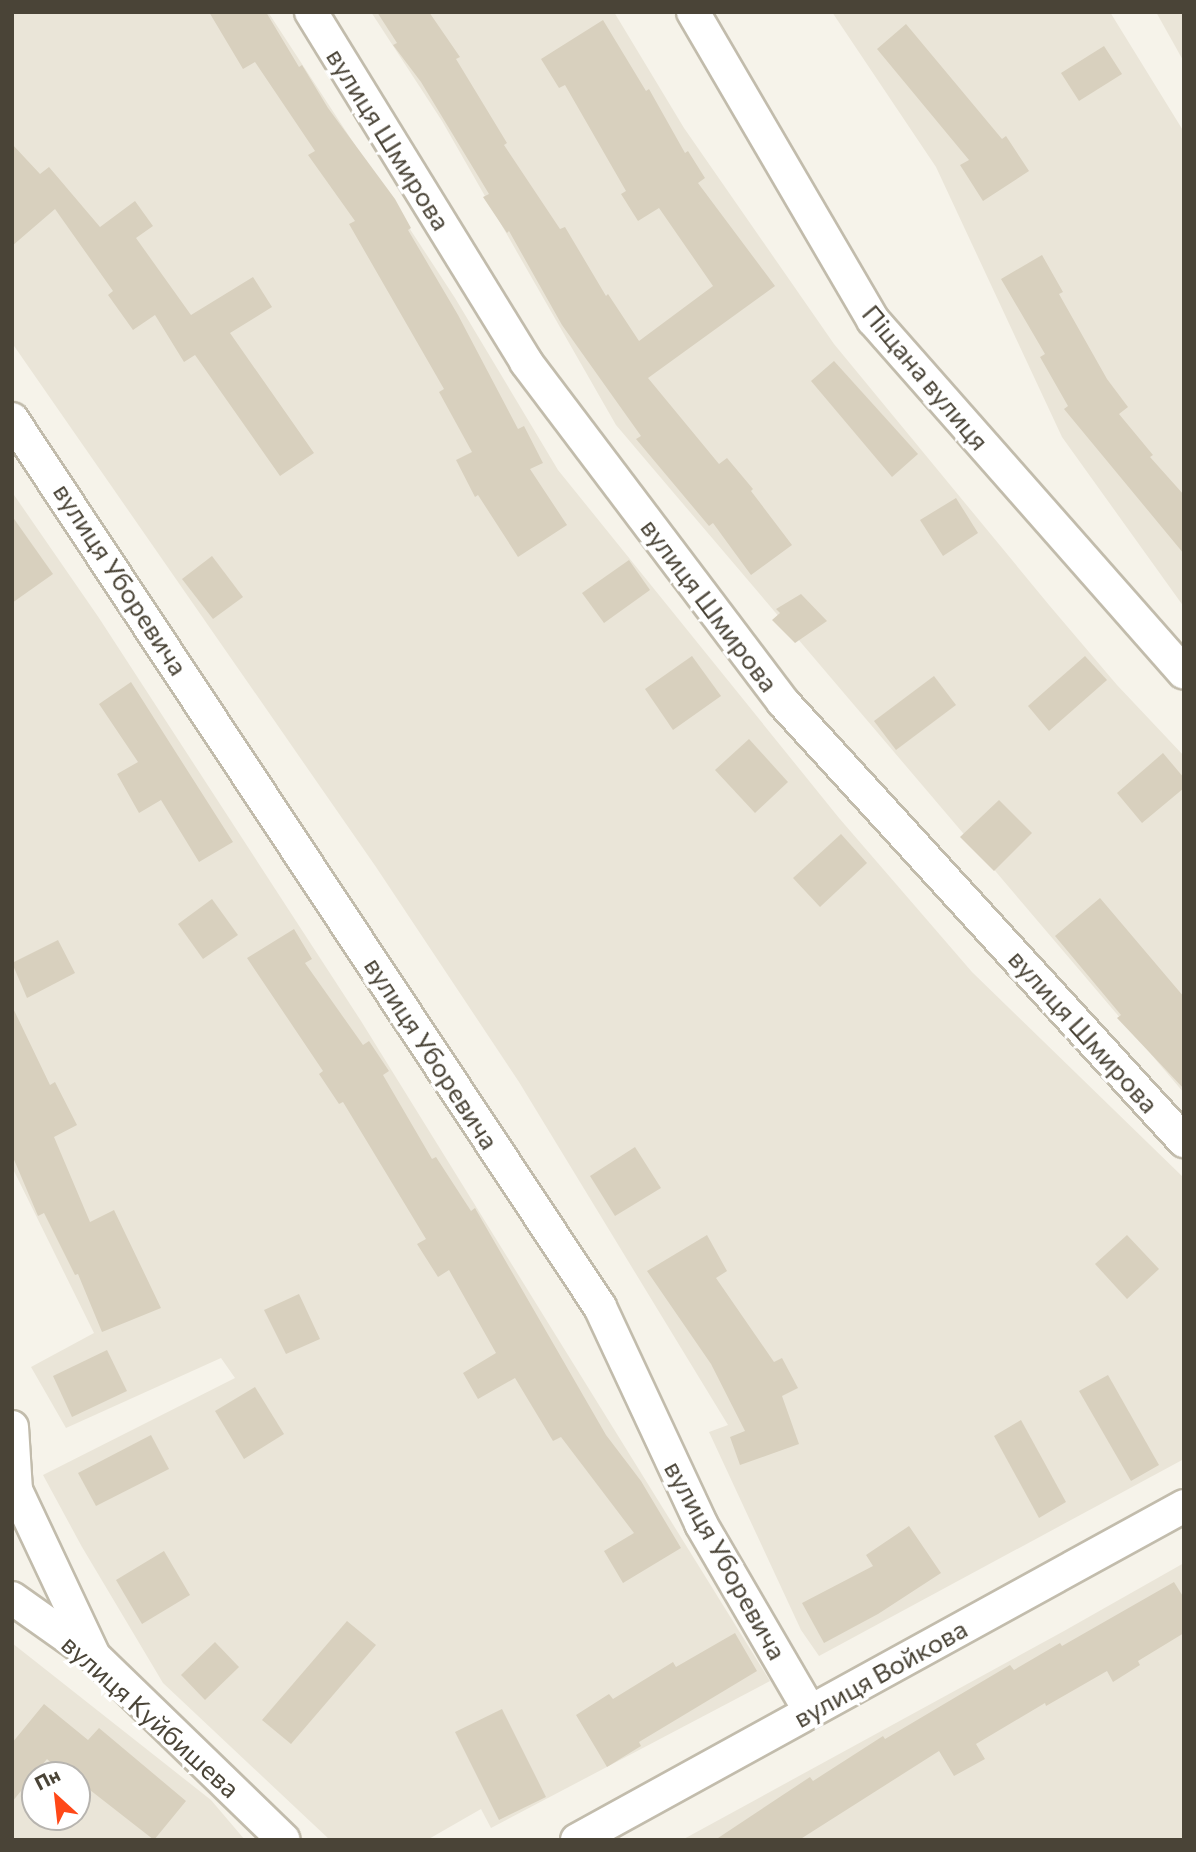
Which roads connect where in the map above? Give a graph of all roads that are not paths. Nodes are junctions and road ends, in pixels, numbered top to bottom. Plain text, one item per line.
1 (311, 12) edge
2 (693, 12) edge
3 (12, 419) edge
4 (1184, 673) edge
5 (1184, 1141) edge
6 (12, 1427) edge
7 (1184, 1506) edge
8 (12, 1598) edge
9 (94, 1656) junction
10 (810, 1711) junction
11 (284, 1840) edge
12 (577, 1840) edge

1 - 5 street, вулиця Шмирова
2 - 4 street, Піщана вулиця
3 - 10 street, вулиця Уборевича
6 - 9 street
7 - 10 street, вулиця Войкова
8 - 9 street, вулиця Куйбишева
9 - 11 street, вулиця Куйбишева
10 - 12 street, вулиця Войкова

